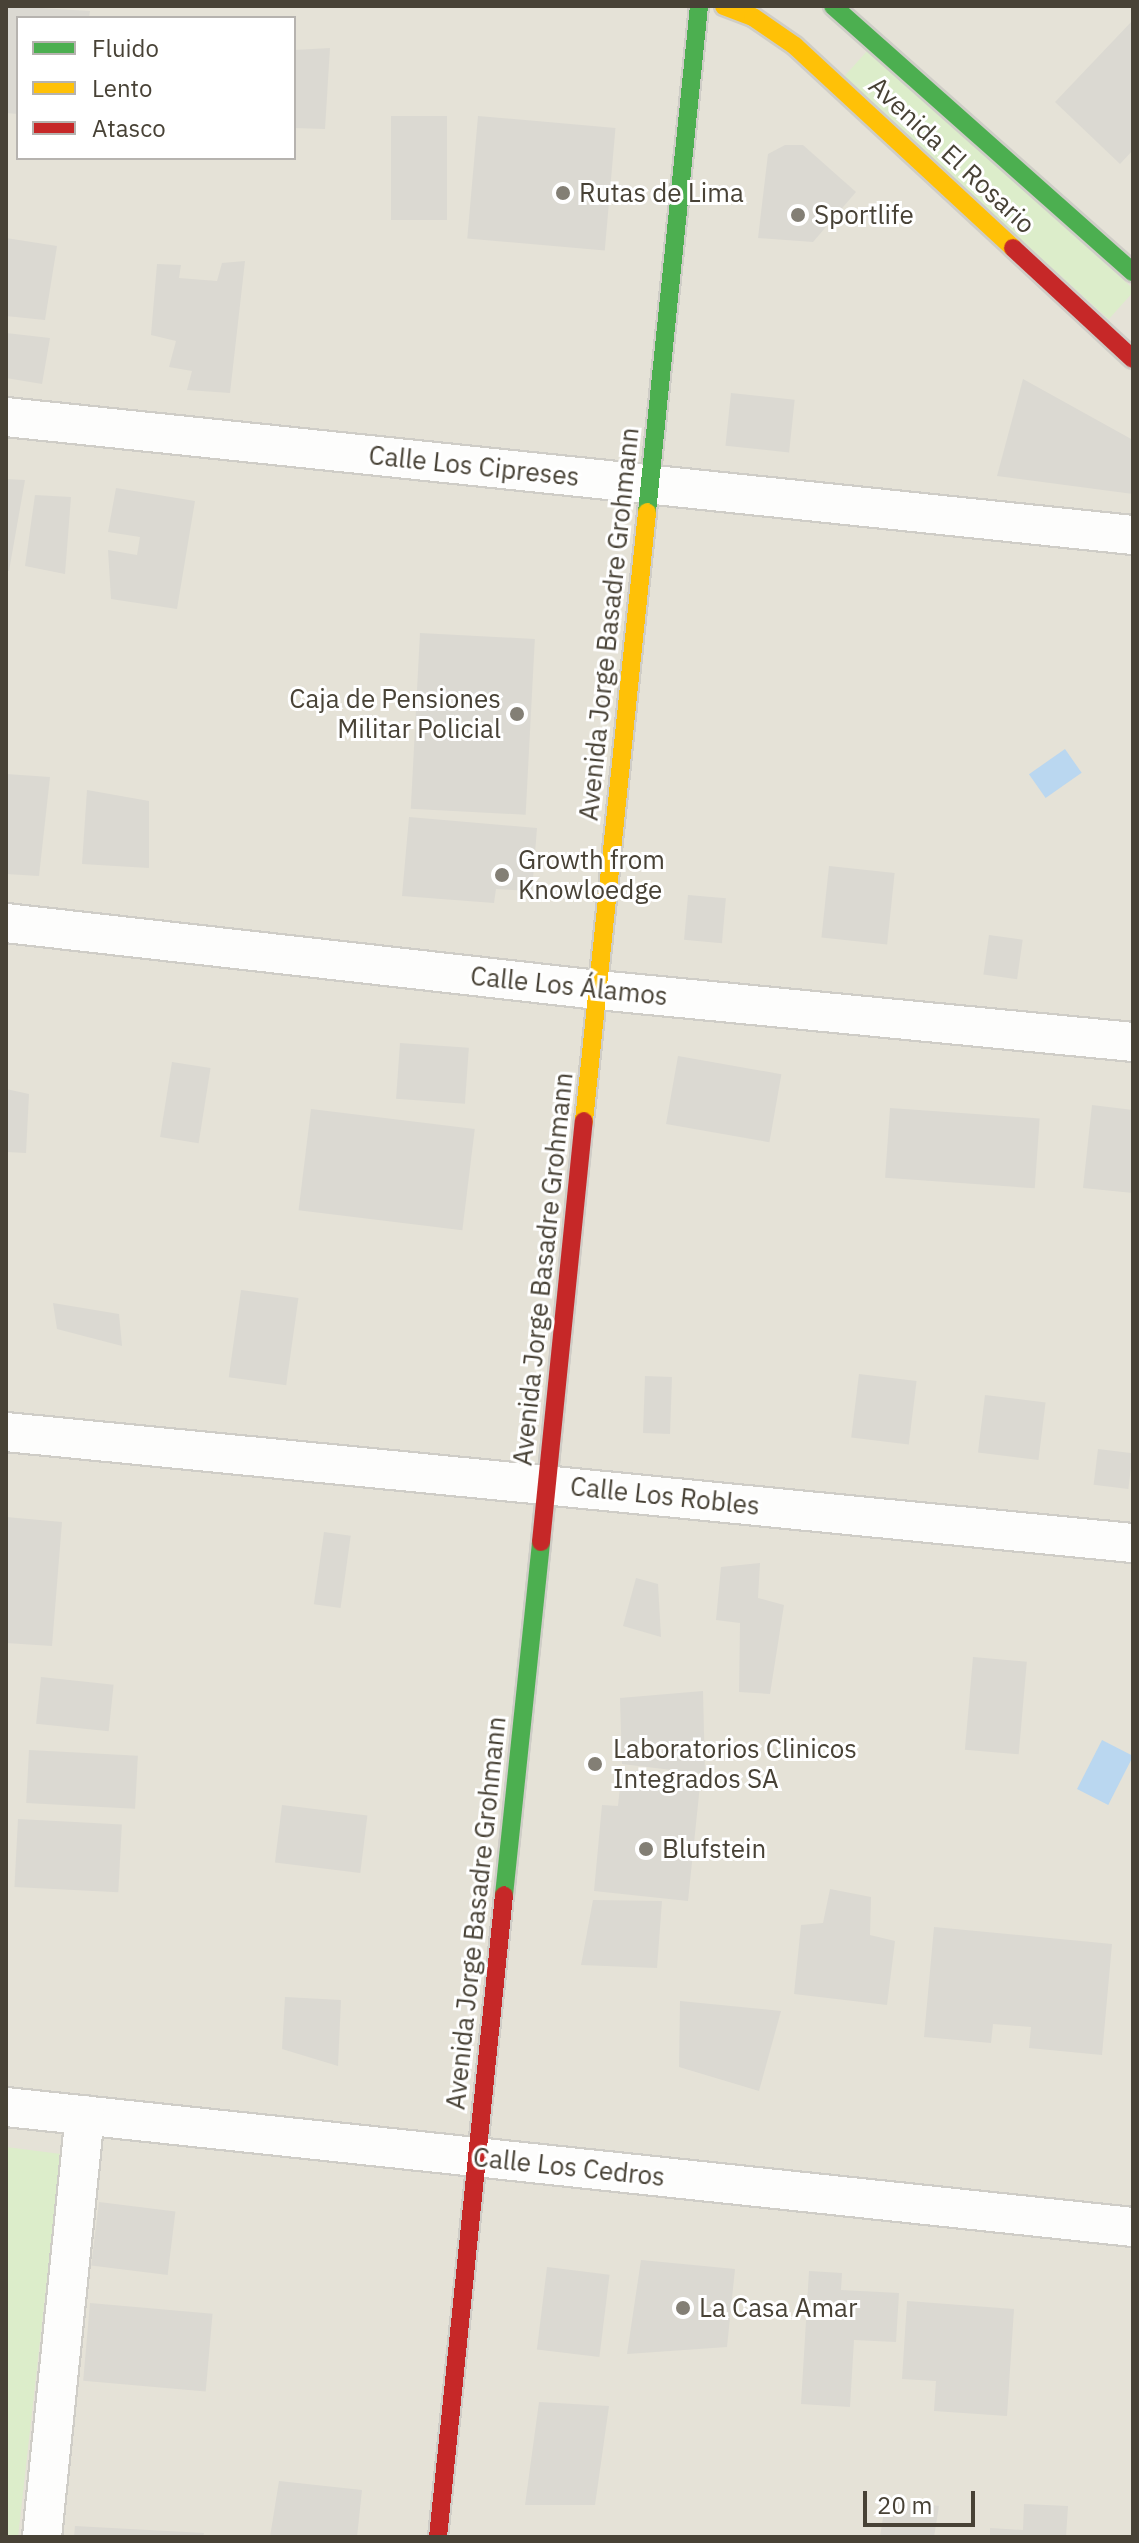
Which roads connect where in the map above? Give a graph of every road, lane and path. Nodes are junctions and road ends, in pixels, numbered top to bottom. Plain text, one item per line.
1 (699, 6) edge
2 (724, 6) edge
3 (833, 6) edge
4 (1133, 272) edge
5 (1133, 359) edge
6 (6, 417) edge
7 (650, 484) junction
8 (1133, 535) edge
9 (6, 923) edge
10 (598, 990) junction
11 (1133, 1042) edge
12 (6, 1432) edge
13 (547, 1485) junction
14 (1133, 1543) edge
15 (6, 2107) edge
16 (85, 2115) junction
17 (477, 2157) junction
18 (1133, 2227) edge
19 (42, 2537) edge
20 (438, 2537) edge

1 - 7 street, Avenida Jorge Basadre Grohmann
2 - 5 street, Avenida El Rosario
3 - 4 street, Avenida El Rosario
6 - 7 street, Calle Los Cipreses
7 - 8 street, Calle Los Cipreses
7 - 10 street, Avenida Jorge Basadre Grohmann
9 - 10 street, Calle Los Álamos
10 - 11 street, Calle Los Álamos
10 - 13 street, Avenida Jorge Basadre Grohmann
12 - 13 street, Calle Los Robles
13 - 14 street, Calle Los Robles
13 - 17 street, Avenida Jorge Basadre Grohmann
15 - 16 street, Calle Los Cedros
16 - 17 street, Calle Los Cedros
16 - 19 street
17 - 18 street, Calle Los Cedros
17 - 20 street, Avenida Jorge Basadre Grohmann

